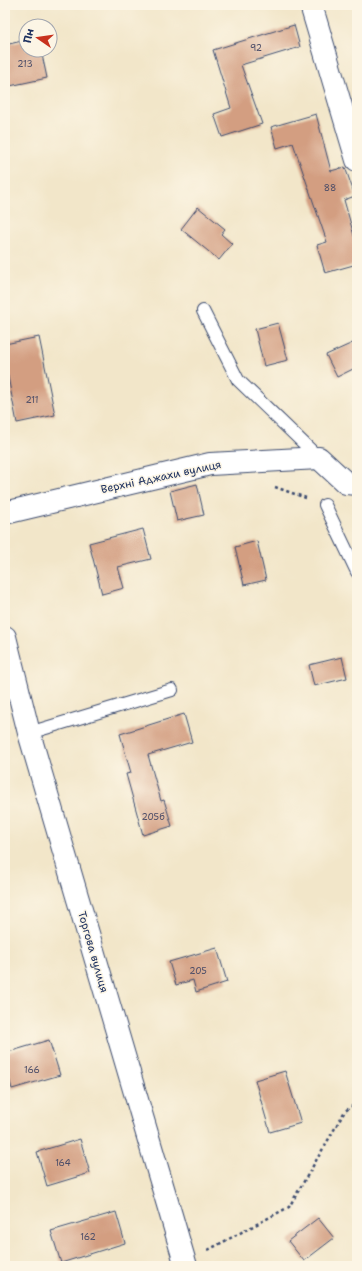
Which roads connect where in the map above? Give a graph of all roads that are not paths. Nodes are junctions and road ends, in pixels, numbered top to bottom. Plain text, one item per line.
1 (311, 5) edge
2 (357, 160) edge
3 (203, 311) dead end
4 (319, 458) junction
5 (357, 484) edge
6 (325, 505) dead end
7 (5, 513) edge
8 (357, 572) edge
9 (5, 637) edge
10 (172, 690) dead end
11 (28, 733) junction
12 (186, 1264) edge

1 - 2 street
3 - 4 lane
4 - 5 street
4 - 7 street, Верхні Аджахи вулиця
6 - 8 lane
9 - 11 street, Торгова вулиця
10 - 11 lane
11 - 12 street, Торгова вулиця

